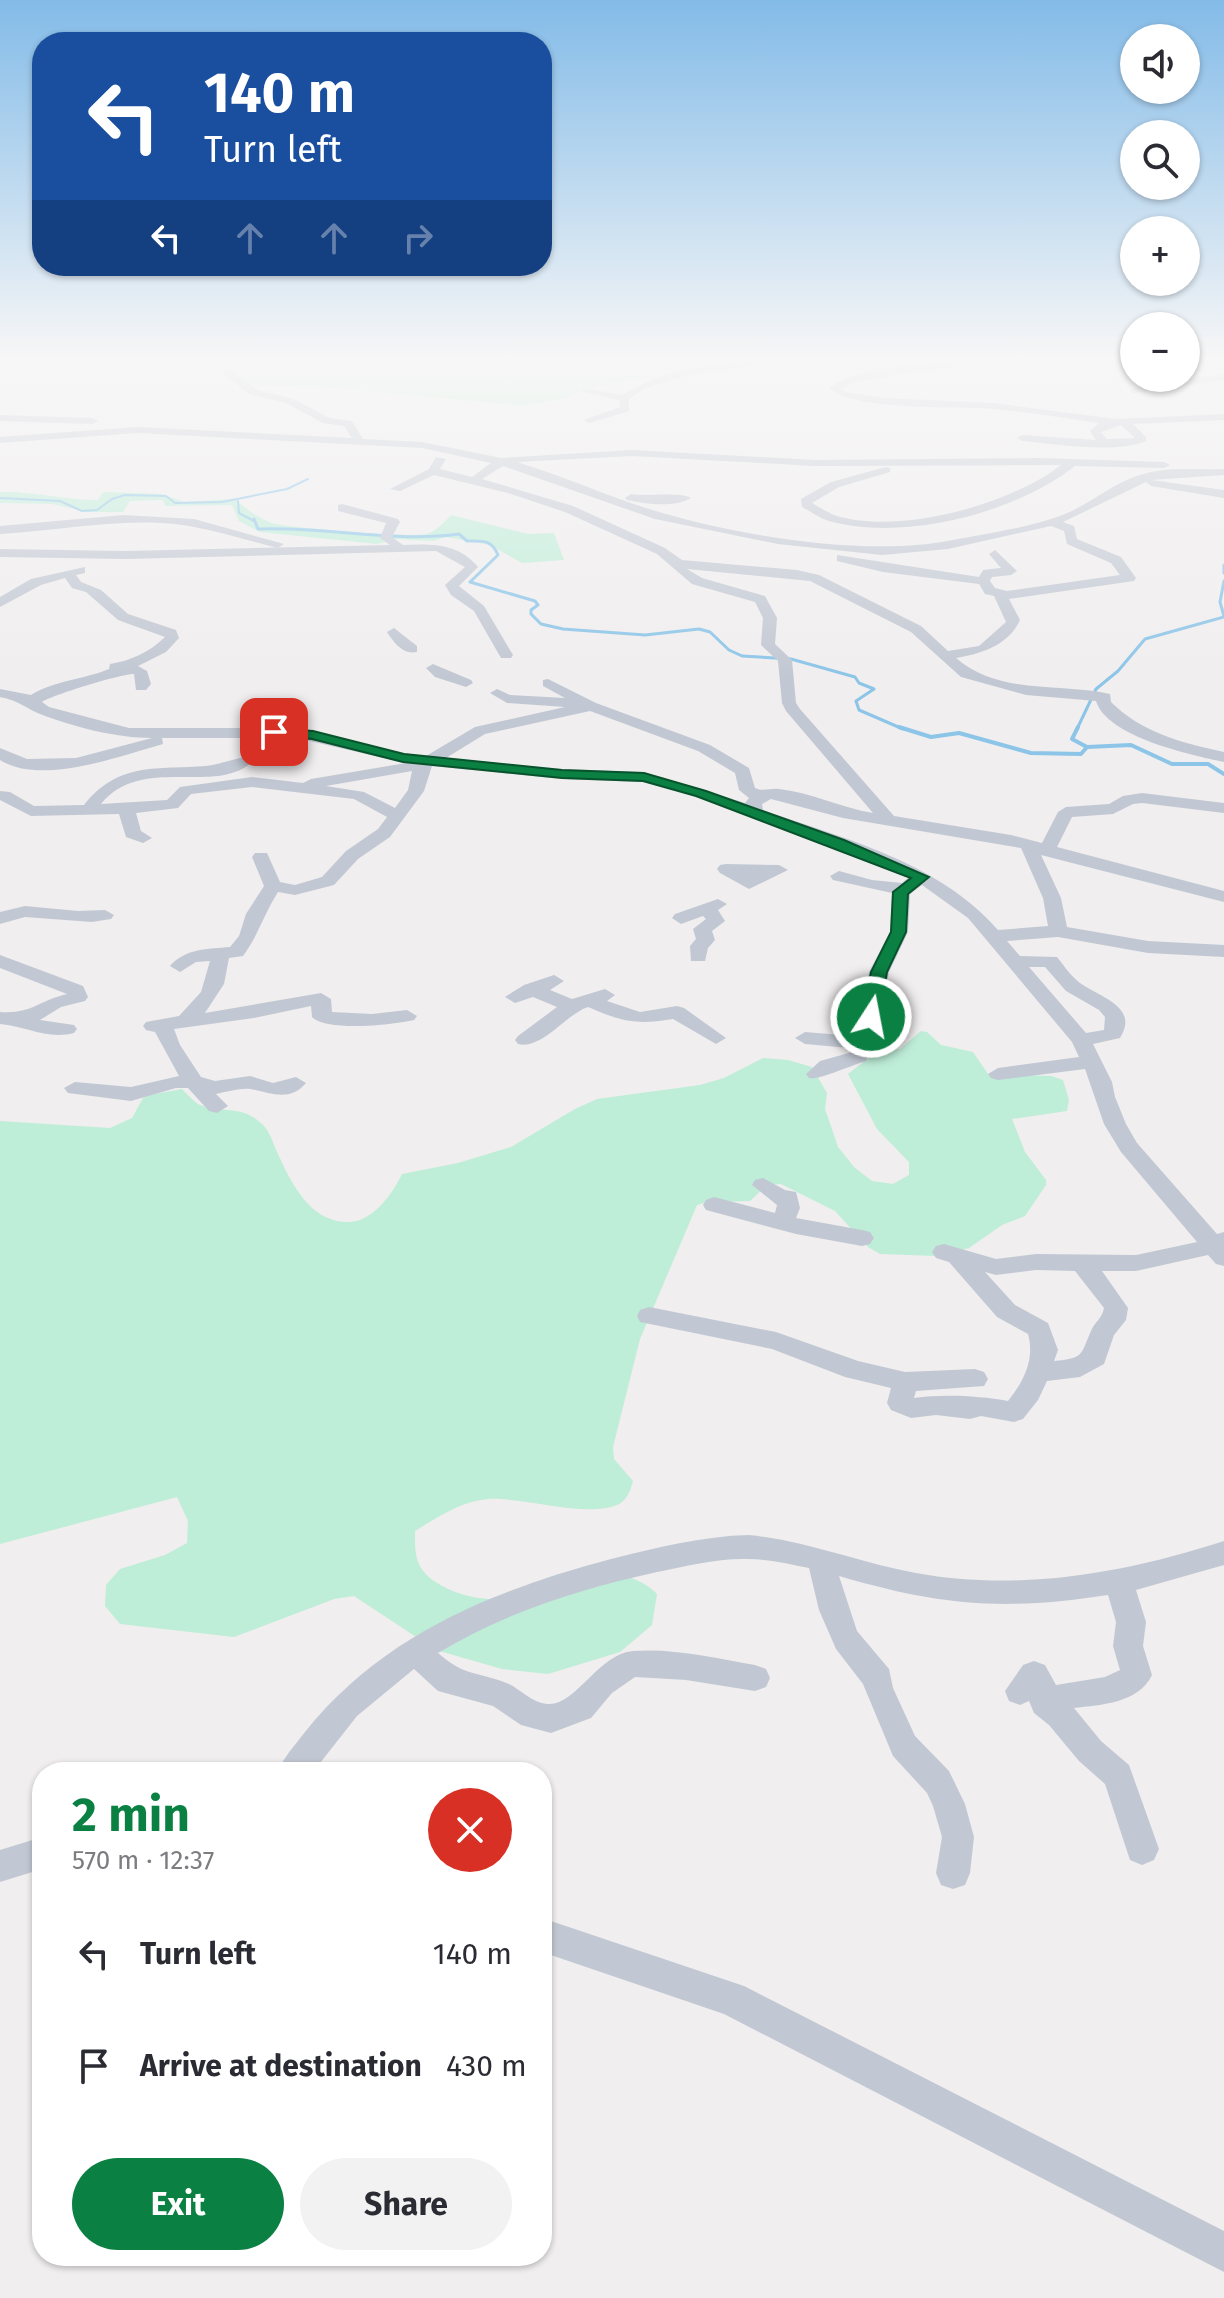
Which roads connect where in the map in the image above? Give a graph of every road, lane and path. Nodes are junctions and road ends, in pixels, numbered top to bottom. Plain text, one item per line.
1 (437, 463) edge
2 (501, 463) edge
3 (510, 463) edge
4 (915, 463) edge
5 (1070, 463) edge
6 (1187, 463) edge
7 (433, 471) junction
8 (1222, 472) edge
9 (474, 481) junction
10 (1134, 481) junction
11 (577, 485) junction
12 (396, 489) dead end
13 (1224, 494) edge
14 (685, 498) dead end
15 (342, 508) dead end
16 (1052, 522) junction
17 (0, 530) edge
18 (778, 540) junction
19 (397, 549) junction
20 (323, 550) junction
21 (0, 553) edge
22 (995, 554) dead end
23 (125, 555) junction
24 (679, 564) junction
25 (68, 573) junction
26 (983, 581) junction
27 (1000, 594) junction
28 (0, 603) edge
29 (394, 632) dead end
30 (412, 649) dead end
31 (506, 655) dead end
32 (948, 655) junction
33 (93, 666) dead end
34 (433, 668) dead end
35 (123, 669) junction
36 (466, 683) dead end
37 (548, 683) dead end
38 (141, 687) dead end
39 (0, 693) edge
40 (497, 693) dead end
41 (31, 702) junction
42 (591, 706) junction
43 (180, 733) junction
44 (0, 753) edge
45 (1224, 757) edge
46 (244, 762) dead end
47 (40, 763) junction
48 (428, 763) junction
49 (286, 786) junction
50 (2, 795) edge
51 (758, 806) junction
52 (130, 808) junction
53 (1224, 808) edge
54 (88, 810) junction
55 (398, 816) junction
56 (889, 821) junction
57 (143, 838) dead end
58 (1038, 849) junction
59 (261, 857) dead end
60 (839, 876) dead end
61 (914, 883) junction
62 (273, 886) junction
63 (1224, 897) edge
64 (105, 915) dead end
65 (681, 918) dead end
66 (1, 923) edge
67 (1058, 931) junction
68 (993, 936) junction
69 (1214, 946) edge
70 (220, 954) junction
71 (698, 957) dead end
72 (0, 961) edge
73 (1013, 962) junction
74 (180, 966) dead end
75 (554, 981) dead end
76 (328, 990) dead end
77 (297, 1001) junction
78 (590, 1001) junction
79 (407, 1016) dead end
80 (0, 1018) edge
81 (185, 1022) junction
82 (33, 1029) junction
83 (67, 1029) dead end
84 (716, 1038) dead end
85 (805, 1038) dead end
86 (525, 1040) dead end
87 (1081, 1040) junction
88 (860, 1043) junction
89 (1093, 1062) junction
90 (816, 1074) dead end
91 (998, 1074) dead end
92 (197, 1082) junction
93 (296, 1083) dead end
94 (75, 1088) dead end
95 (217, 1106) dead end
96 (763, 1185) dead end
97 (714, 1205) dead end
98 (783, 1222) junction
99 (862, 1238) dead end
100 (1221, 1248) edge
101 (1082, 1263) junction
102 (649, 1316) dead end
103 (1038, 1372) junction
104 (975, 1379) dead end
105 (905, 1382) junction
106 (1224, 1553) edge
107 (822, 1561) junction
108 (1119, 1582) junction
109 (414, 1650) junction
110 (755, 1678) dead end
111 (301, 1762) edge
112 (1142, 1849) dead end
113 (32, 1856) edge
114 (0, 1866) edge
115 (953, 1873) dead end
116 (552, 1938) edge
117 (1224, 2252) edge

1 - 7 street
2 - 9 street
3 - 11 street
4 - 5 street
6 - 8 street
7 - 9 street
7 - 12 street
8 - 10 street
9 - 24 street
10 - 13 street
10 - 16 street
11 - 14 street
11 - 18 street
15 - 19 street
16 - 18 street
16 - 27 street
17 - 20 street
18 - 26 street
19 - 20 street
19 - 31 street
20 - 23 street
21 - 23 street
22 - 26 street
23 - 25 street
24 - 32 street
24 - 56 street
25 - 28 street
25 - 35 street
26 - 27 street
27 - 32 street
29 - 30 street
32 - 45 street
33 - 35 street
34 - 36 street
35 - 38 street
35 - 41 street
37 - 42 street
39 - 41 street
40 - 42 street
41 - 43 street
42 - 48 street
42 - 51 street
43 - 47 street
43 - 48 street
44 - 47 street
46 - 54 street
47 - 50 street
48 - 49 street
48 - 51 street
48 - 55 street
49 - 52 street
49 - 55 street
50 - 54 street
51 - 56 street
51 - 61 street
52 - 54 street
52 - 57 street
53 - 58 street
55 - 62 street
56 - 58 street
58 - 63 street
58 - 67 street
59 - 62 street
60 - 61 street
61 - 68 street
61 - 88 street
62 - 70 street
64 - 66 street
65 - 71 street
67 - 68 street
67 - 69 street
68 - 73 street
70 - 74 street
70 - 81 street
72 - 82 street
73 - 87 street
73 - 87 street
75 - 78 street
76 - 77 street
77 - 79 street
77 - 81 street
78 - 84 street
78 - 86 street
80 - 82 street
81 - 92 street
82 - 83 street
85 - 88 street
87 - 89 street
88 - 90 street
89 - 91 street
89 - 100 street
92 - 93 street
92 - 94 street
92 - 95 street
96 - 98 street
97 - 98 street
98 - 99 street
100 - 101 street
101 - 103 street
101 - 103 street
102 - 105 street
103 - 105 street
104 - 105 street
106 - 108 street
107 - 108 street
107 - 109 street
107 - 115 street
108 - 112 street
109 - 110 street
109 - 111 street
113 - 114 street
116 - 117 street

